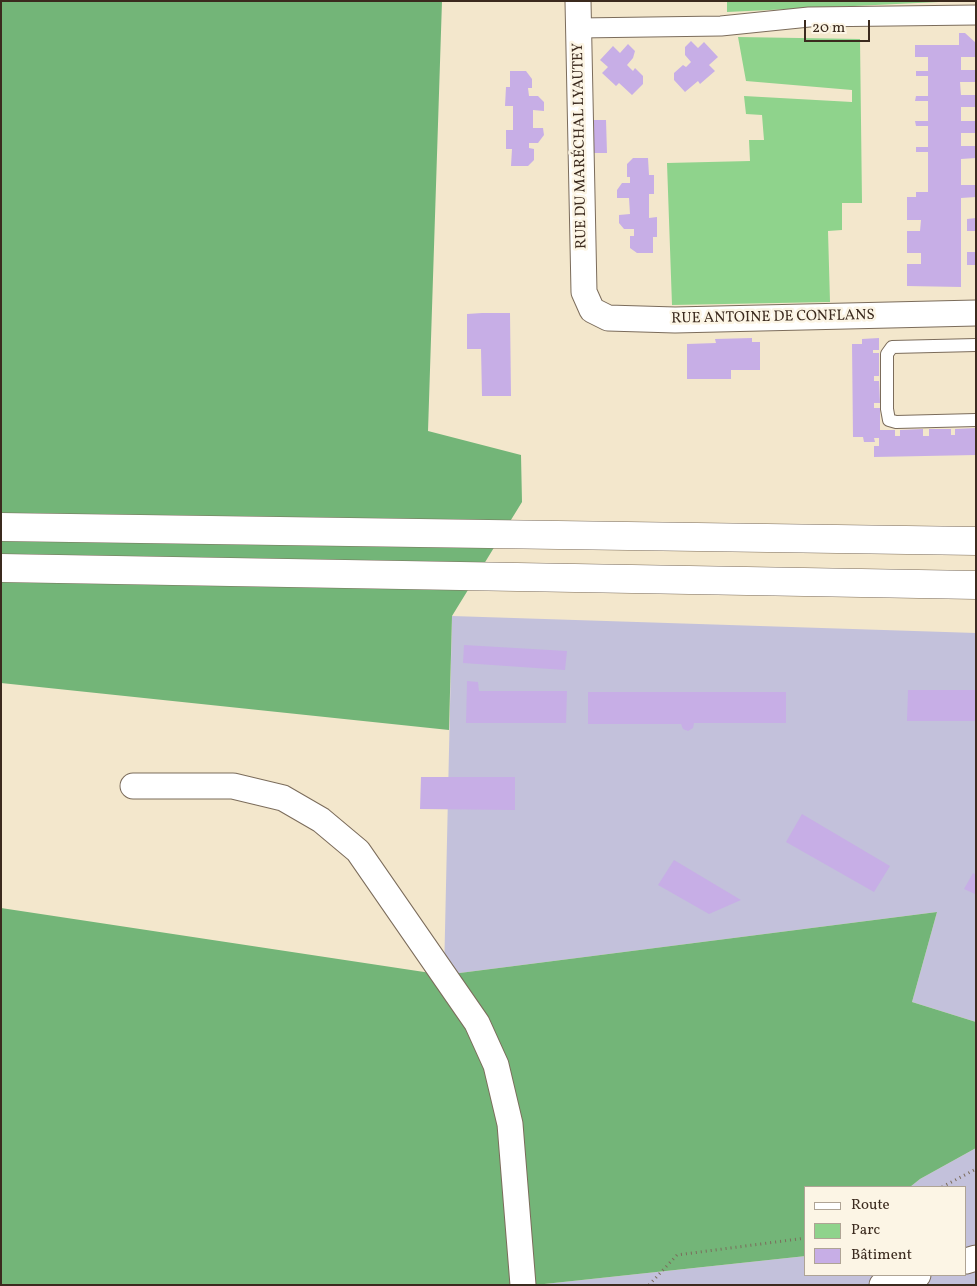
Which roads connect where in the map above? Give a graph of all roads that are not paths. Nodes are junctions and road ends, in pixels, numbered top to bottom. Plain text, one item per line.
1 (578, 1) edge
2 (976, 15) edge
3 (579, 28) junction
4 (584, 292) joint
5 (976, 313) edge
6 (976, 345) edge
7 (976, 420) edge
8 (1, 527) edge
9 (976, 541) edge
10 (1, 568) edge
11 (976, 585) edge
12 (133, 786) dead end
13 (914, 1276) edge
14 (523, 1285) edge
15 (882, 1285) edge

1 - 3 street, RUE DU MARÉCHAL LYAUTEY
2 - 3 street
3 - 4 street, RUE DU MARÉCHAL LYAUTEY
4 - 5 street, RUE ANTOINE DE CONFLANS
6 - 7 lane
8 - 9 highway
10 - 11 highway
12 - 14 street
13 - 15 street

